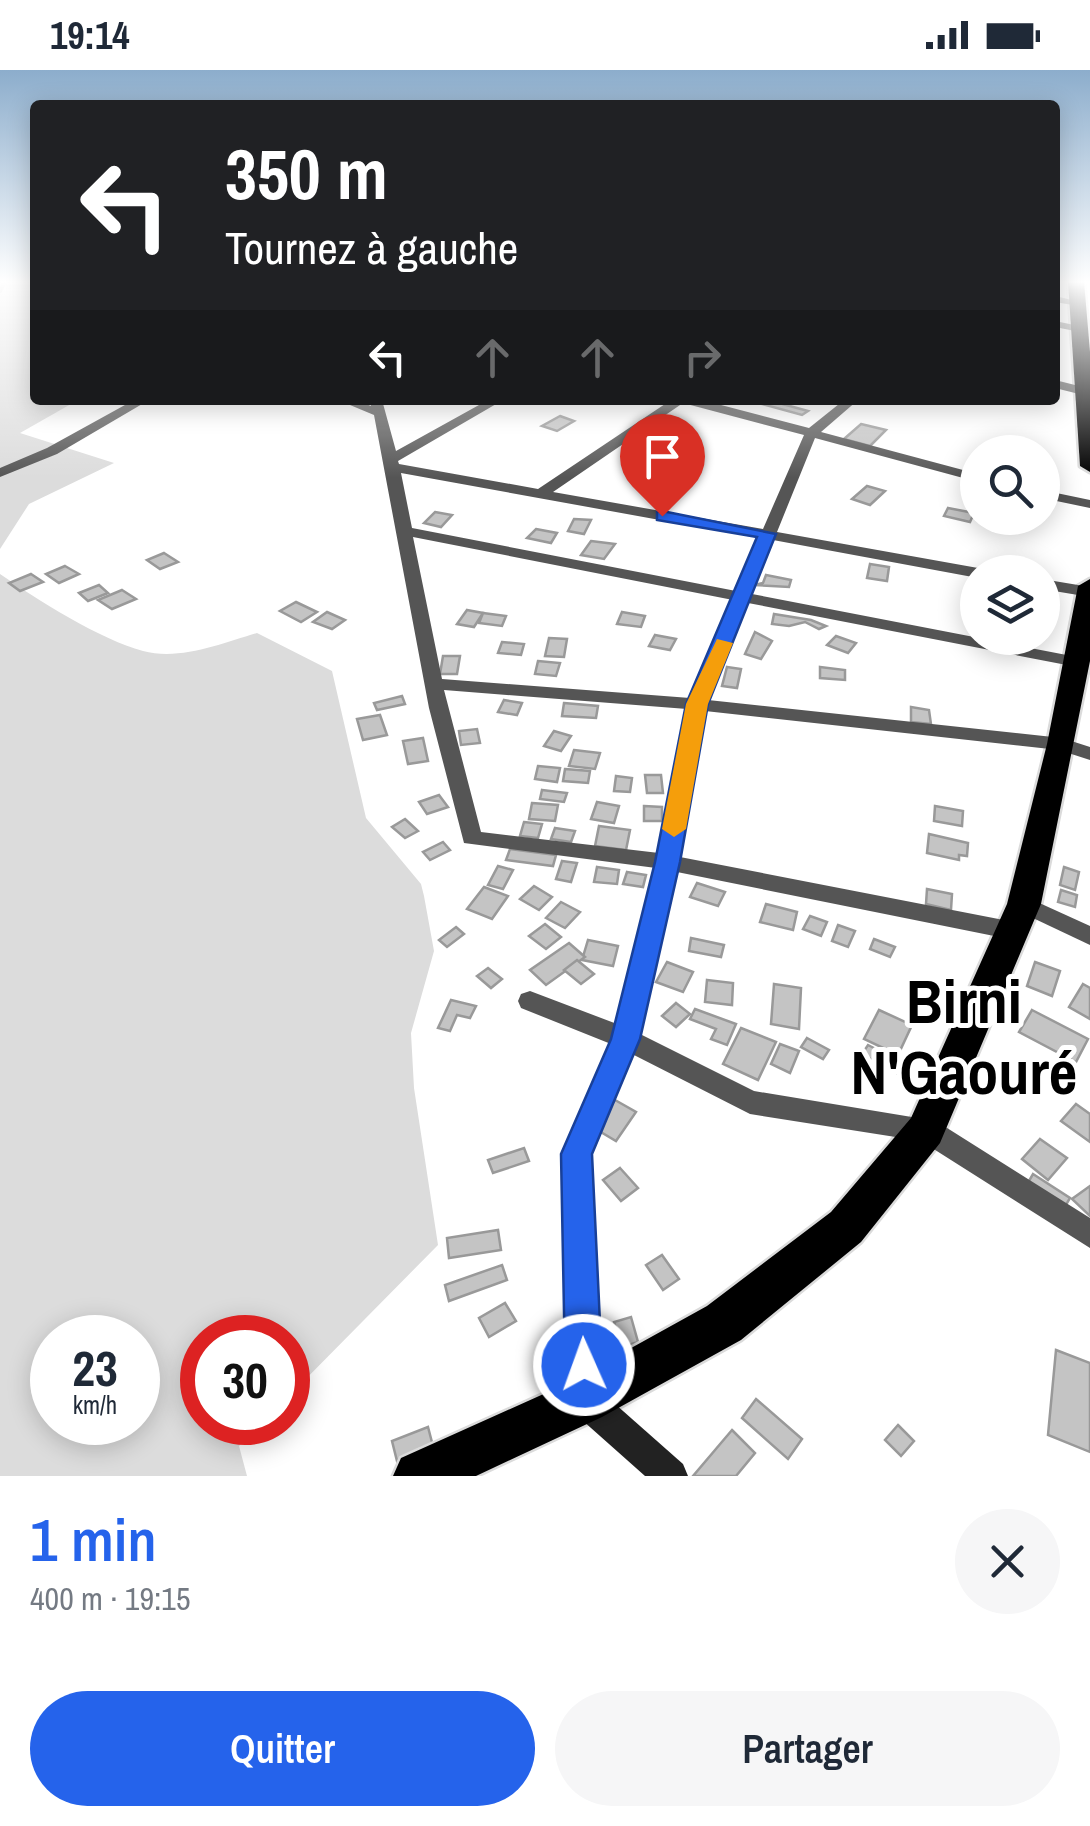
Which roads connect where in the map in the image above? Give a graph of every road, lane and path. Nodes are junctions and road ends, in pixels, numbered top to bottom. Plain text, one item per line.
1 (1081, 347) edge
2 (1060, 385) edge
3 (1083, 391) junction
4 (134, 405) edge
5 (489, 405) edge
6 (672, 405) edge
7 (706, 405) edge
8 (846, 405) edge
9 (377, 406) edge
10 (811, 434) junction
11 (392, 463) junction
12 (1090, 466) edge
13 (0, 473) edge
14 (960, 473) edge
15 (541, 493) junction
16 (1060, 498) edge
17 (1090, 504) edge
18 (404, 531) junction
19 (768, 534) junction
20 (960, 570) edge
21 (1060, 586) edge
22 (1090, 590) edge
23 (743, 596) junction
24 (1077, 662) junction
25 (433, 684) junction
26 (697, 704) junction
27 (1076, 749) edge
28 (668, 862) junction
29 (1019, 918) junction
30 (1090, 936) edge
31 (530, 1001) dead end
32 (626, 1039) junction
33 (926, 1130) junction
34 (1090, 1234) edge
35 (584, 1400) junction
36 (419, 1476) edge
37 (672, 1476) edge

1 - 3 highway
2 - 3 street
3 - 12 highway
4 - 13 street
5 - 11 street
6 - 15 street
7 - 10 street
8 - 10 street
9 - 11 street
10 - 14 street
10 - 19 street
11 - 15 street
11 - 18 street
15 - 19 street
16 - 17 street
18 - 23 street
18 - 25 street
19 - 20 street
19 - 23 street
21 - 22 street
22 - 24 highway
23 - 24 street
23 - 26 street
24 - 27 highway
25 - 26 street
25 - 28 street
26 - 27 street
26 - 28 street
27 - 29 highway
28 - 29 street
28 - 32 street
29 - 30 street
29 - 33 highway
31 - 32 street
32 - 33 street
32 - 35 street
33 - 34 street
33 - 35 highway
35 - 36 highway
35 - 37 street

